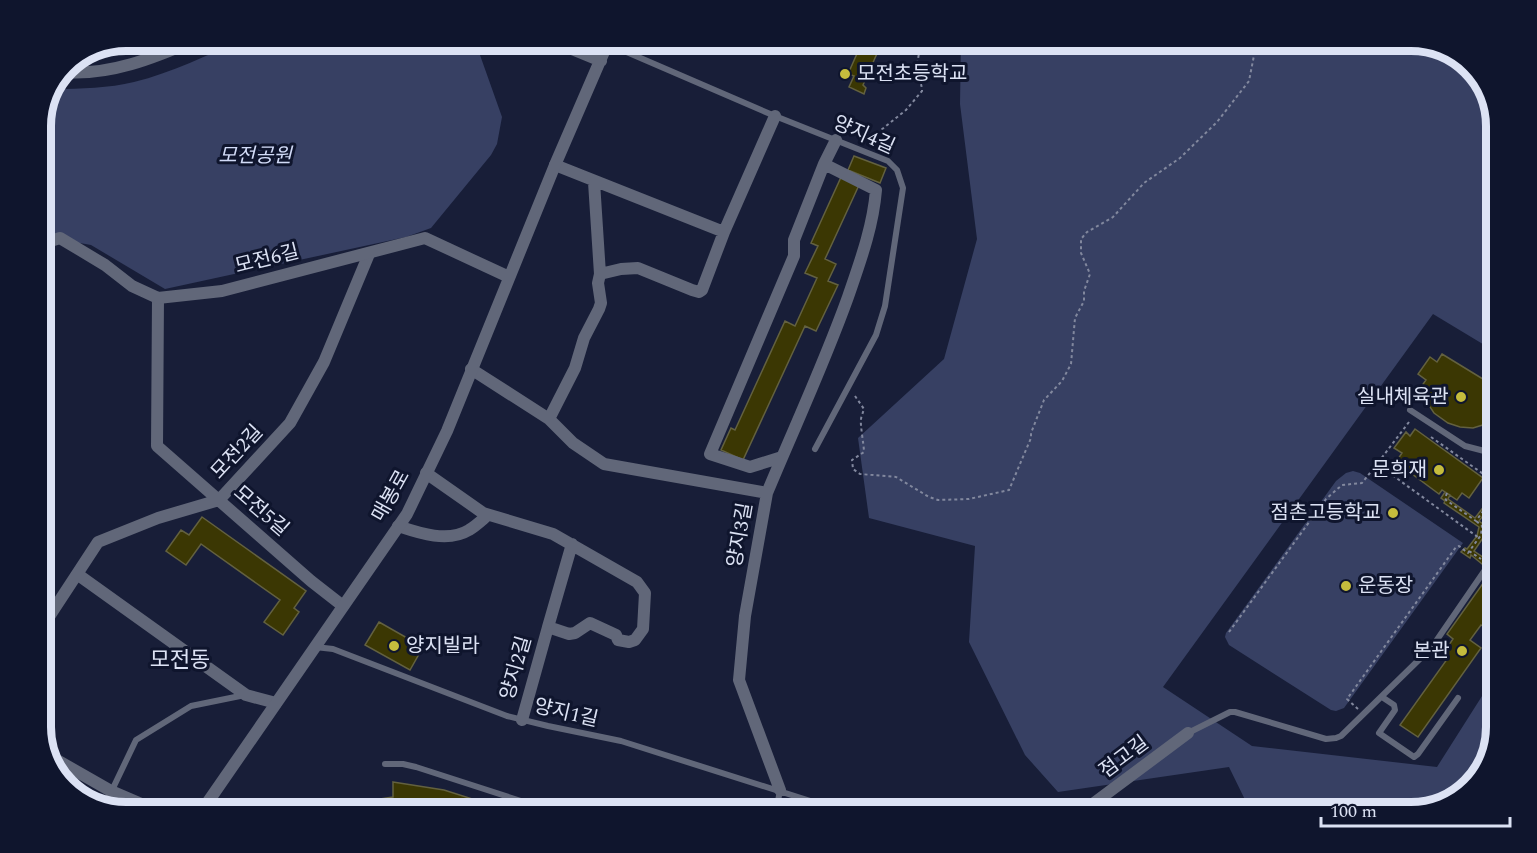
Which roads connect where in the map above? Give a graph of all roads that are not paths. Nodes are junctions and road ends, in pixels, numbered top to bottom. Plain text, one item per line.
1 (163, 51) edge
2 (576, 51) edge
3 (605, 51) edge
4 (629, 51) edge
5 (601, 61) junction
6 (73, 73) edge
7 (775, 116) junction
8 (836, 140) junction
9 (824, 164) junction
10 (555, 165) junction
11 (594, 182) junction
12 (724, 232) junction
13 (51, 241) edge
14 (369, 254) junction
15 (600, 274) junction
16 (509, 277) junction
17 (158, 298) junction
18 (471, 369) junction
19 (1410, 410) dead end
20 (549, 419) junction
21 (815, 449) dead end
22 (1486, 451) edge
23 (782, 457) junction
24 (426, 473) junction
25 (767, 493) junction
26 (219, 500) junction
27 (488, 515) junction
28 (398, 526) junction
29 (572, 544) junction
30 (1486, 569) edge
31 (77, 574) junction
32 (343, 606) junction
33 (51, 614) edge
34 (548, 627) junction
35 (315, 647) junction
36 (246, 695) junction
37 (1382, 697) junction
38 (1458, 698) dead end
39 (276, 703) junction
40 (522, 720) junction
41 (1188, 734) joint
42 (60, 762) edge
43 (385, 764) dead end
44 (70, 768) junction
45 (67, 772) edge
46 (780, 790) junction
47 (111, 791) junction
48 (107, 799) edge
49 (136, 802) edge
50 (208, 802) edge
51 (522, 802) edge
52 (778, 802) edge
53 (814, 802) edge
54 (1097, 802) edge

1 - 6 street
2 - 5 street
3 - 5 street, 매봉로
4 - 7 lane, 양지4길
5 - 10 street, 매봉로
7 - 8 lane, 양지4길
7 - 12 street
8 - 9 street
8 - 21 lane, 양지4길
9 - 23 street
9 - 23 street
10 - 11 street
10 - 16 street, 매봉로
11 - 12 street
11 - 15 street
12 - 15 street
13 - 17 street
14 - 16 street, 모전6길
14 - 17 street, 모전6길
14 - 26 street, 모전2길
15 - 20 street
16 - 18 street, 매봉로
17 - 26 street, 모전5길
18 - 20 street, 양지3길
18 - 24 street, 매봉로
19 - 22 lane
20 - 25 street, 양지3길
23 - 25 street
24 - 27 street, 양지2길
24 - 28 street, 매봉로
25 - 46 street, 양지3길
26 - 31 street, 모전2길
26 - 32 street, 모전5길
27 - 28 street
27 - 29 street, 양지2길
28 - 32 street, 매봉로
29 - 34 street, 양지2길
29 - 34 street, 양지2길
30 - 37 lane
31 - 33 street, 모전2길
31 - 36 street
32 - 35 street, 매봉로
34 - 40 street, 양지2길
35 - 39 street, 매봉로
35 - 40 lane, 양지1길
36 - 39 street
36 - 47 lane
37 - 38 lane
37 - 41 lane
39 - 50 street, 매봉로
40 - 46 lane, 양지1길
41 - 54 street, 점고길
42 - 44 street
43 - 51 lane
44 - 45 lane
44 - 47 street
46 - 52 lane
46 - 53 lane, 양지1길
47 - 48 lane
47 - 49 street

